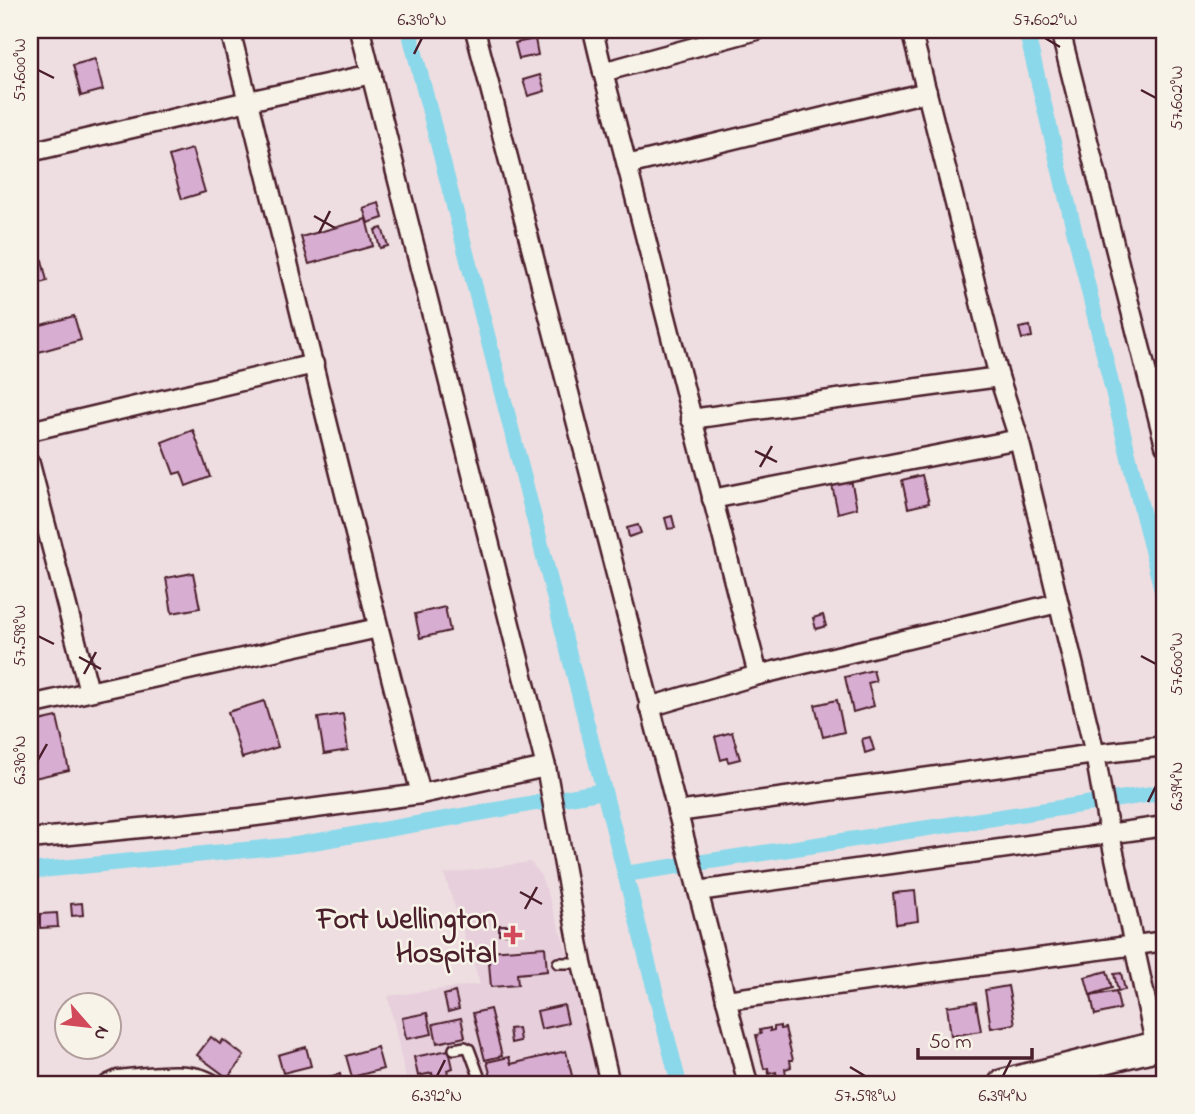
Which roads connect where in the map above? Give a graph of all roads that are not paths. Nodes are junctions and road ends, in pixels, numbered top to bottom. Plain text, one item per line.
1 (230, 30) edge
2 (360, 30) edge
3 (475, 30) edge
4 (593, 30) edge
5 (757, 30) edge
6 (911, 30) edge
7 (1060, 30) edge
8 (603, 72) junction
9 (372, 74) junction
10 (927, 92) junction
11 (248, 101) junction
12 (30, 152) edge
13 (627, 165) junction
14 (314, 364) junction
15 (999, 377) junction
16 (691, 419) junction
17 (30, 431) edge
18 (1019, 439) junction
19 (1165, 445) edge
20 (30, 464) edge
21 (712, 499) junction
22 (1058, 603) junction
23 (378, 628) junction
24 (758, 675) junction
25 (89, 691) junction
26 (30, 705) edge
27 (649, 707) junction
28 (1165, 746) edge
29 (1095, 754) junction
30 (546, 767) junction
31 (422, 794) junction
32 (677, 812) junction
33 (1107, 825) junction
34 (1165, 826) edge
35 (30, 839) edge
36 (698, 891) junction
37 (1165, 941) edge
38 (1134, 946) junction
39 (582, 962) junction
40 (558, 963) dead end
41 (726, 1000) junction
42 (1160, 1045) edge
43 (454, 1049) dead end
44 (109, 1084) edge
45 (212, 1084) edge
46 (482, 1084) edge
47 (610, 1084) edge
48 (748, 1084) edge
49 (1003, 1084) edge

1 - 11 street
2 - 9 street
3 - 27 street
4 - 8 street
5 - 8 street
6 - 10 street
7 - 19 street
8 - 13 street
9 - 11 street
9 - 30 street
10 - 13 street
10 - 15 street
11 - 12 street
11 - 14 street
13 - 16 street
14 - 17 street
14 - 23 street
15 - 16 street
15 - 18 street
16 - 21 street
18 - 21 street
18 - 22 street
20 - 25 street
21 - 24 street
22 - 24 street
22 - 29 street
23 - 25 street
23 - 31 street
24 - 27 street
25 - 26 street
27 - 32 street
28 - 29 street
29 - 32 street
29 - 33 street
30 - 31 street
30 - 39 street
31 - 35 street
32 - 36 street
33 - 34 street
33 - 36 street
33 - 38 street
36 - 41 street
37 - 38 street
38 - 41 street
38 - 42 street
39 - 40 lane
39 - 47 street
41 - 48 street
42 - 49 main road
43 - 46 lane
44 - 45 street

